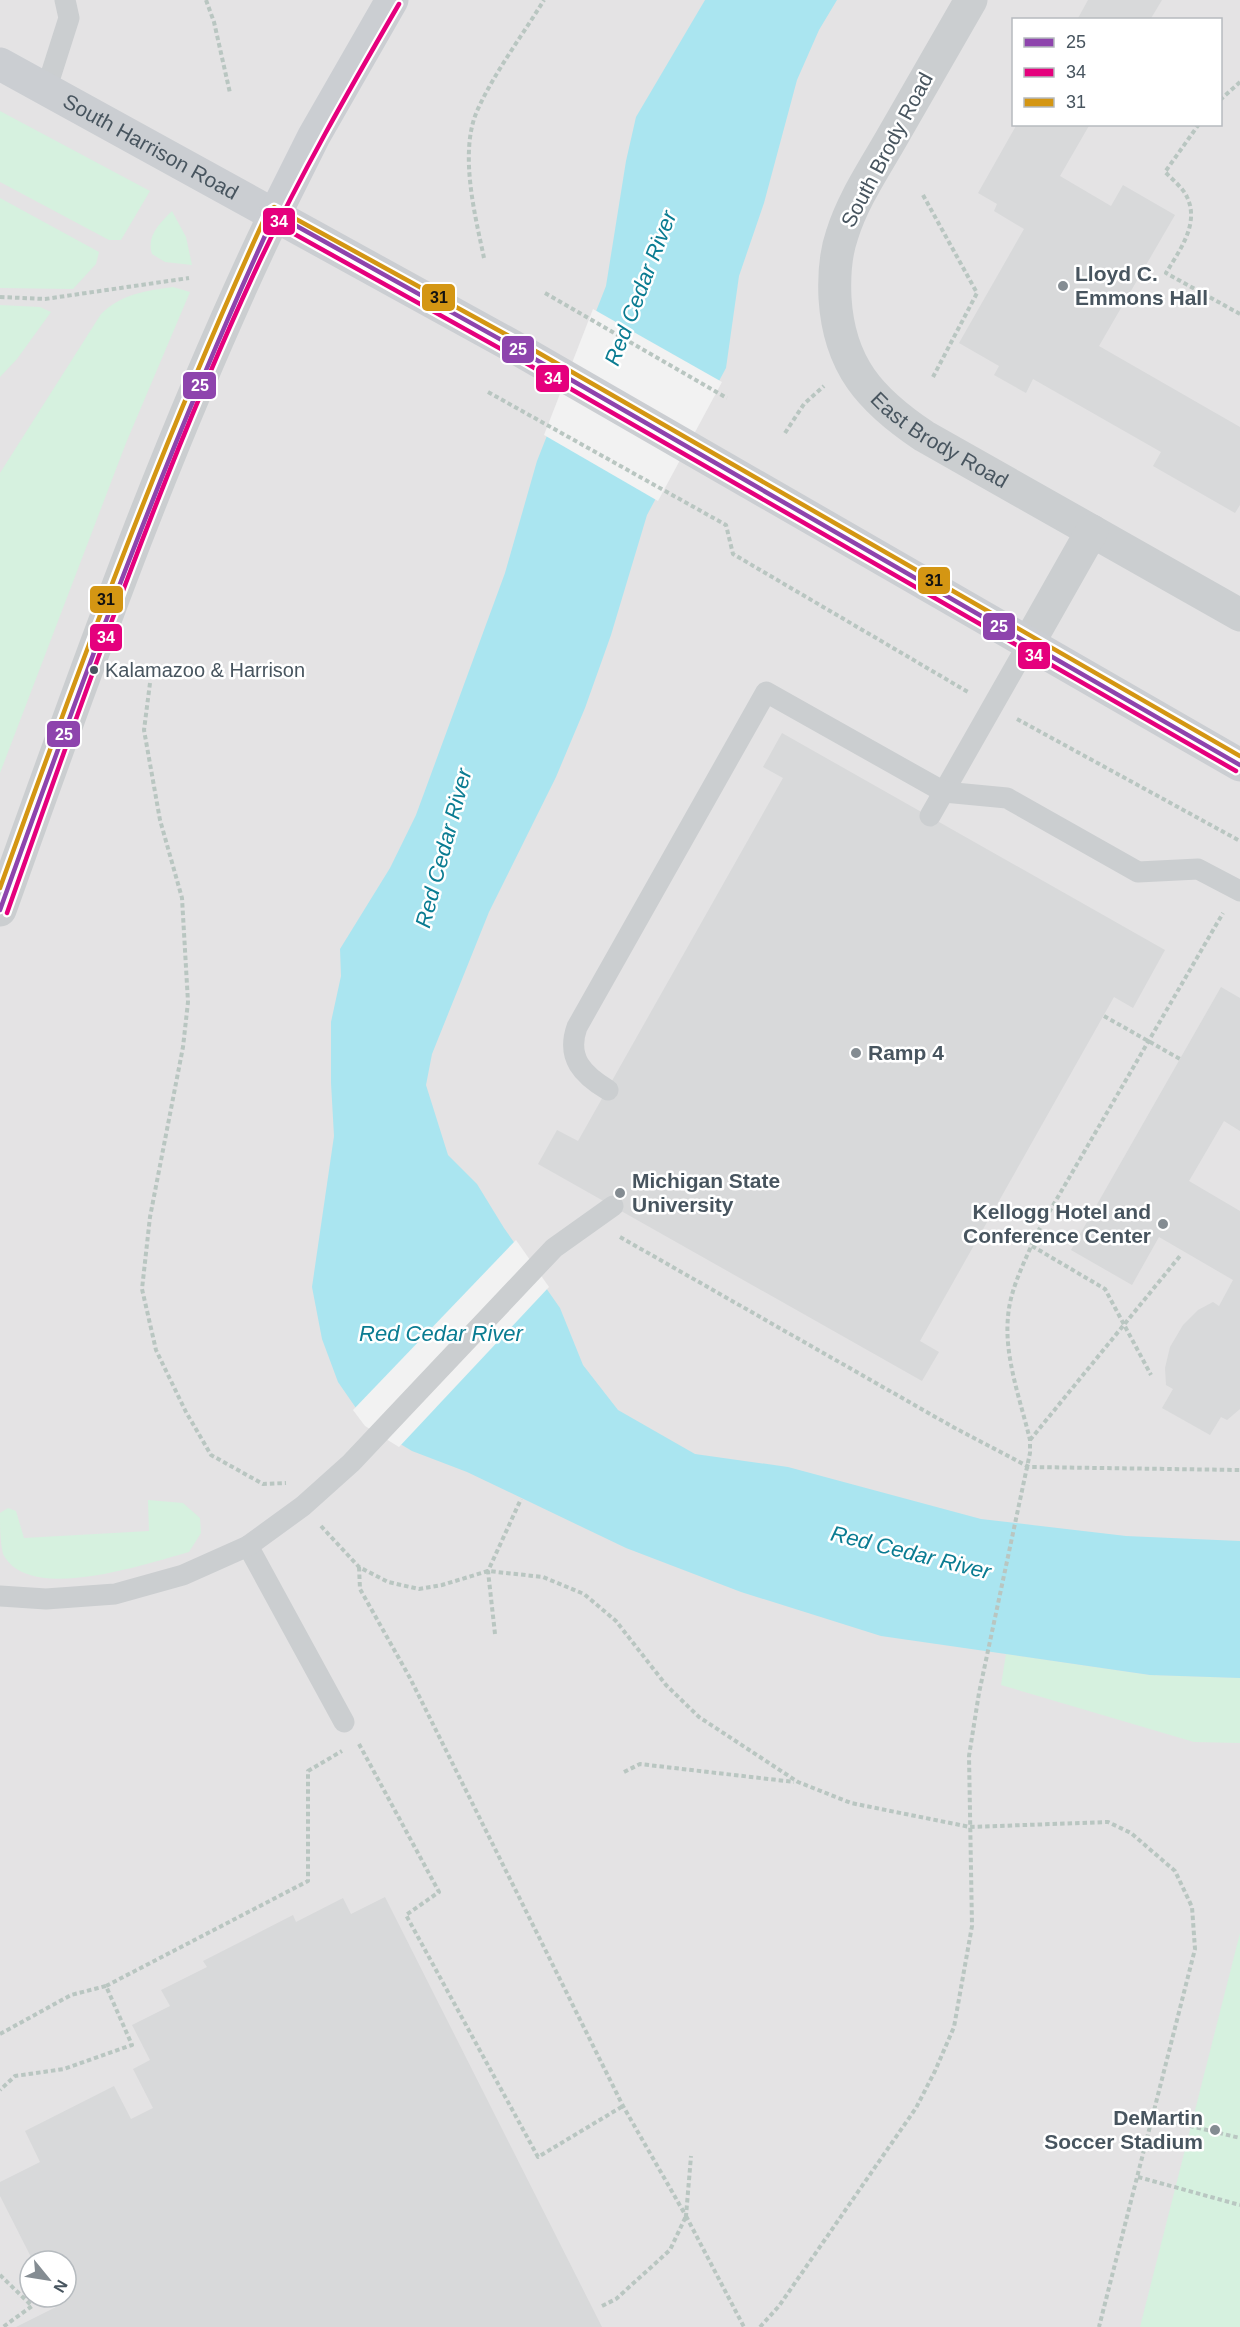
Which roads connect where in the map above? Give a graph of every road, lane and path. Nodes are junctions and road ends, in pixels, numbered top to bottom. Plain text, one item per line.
1 (64, 0) edge
2 (206, 0) edge
3 (392, 0) edge
4 (544, 0) edge
5 (971, 0) edge
6 (0, 63) edge
7 (1240, 82) edge
8 (47, 87) junction
9 (230, 93) dead end
10 (1222, 99) edge
11 (1198, 126) edge
12 (923, 195) dead end
13 (275, 214) junction
14 (484, 258) dead end
15 (189, 278) dead end
16 (545, 293) dead end
17 (0, 297) edge
18 (836, 309) joint
19 (1240, 314) edge
20 (933, 377) dead end
21 (827, 384) dead end
22 (488, 392) dead end
23 (727, 398) dead end
24 (785, 433) dead end
25 (1092, 531) junction
26 (1240, 615) edge
27 (1028, 644) junction
28 (150, 682) dead end
29 (993, 706) junction
30 (1240, 765) edge
31 (944, 792) junction
32 (930, 816) dead end
33 (1240, 841) edge
34 (1238, 890) edge
35 (0, 910) edge
36 (1104, 1016) dead end
37 (1180, 1059) dead end
38 (608, 1090) dead end
39 (613, 1206) dead end
40 (590, 1220) junction
41 (1032, 1246) dead end
42 (1180, 1256) dead end
43 (1124, 1325) junction
44 (1151, 1375) dead end
45 (1030, 1440) junction
46 (211, 1455) dead end
47 (1029, 1467) junction
48 (1240, 1470) edge
49 (521, 1499) dead end
50 (248, 1546) junction
51 (488, 1571) junction
52 (0, 1596) edge
53 (495, 1634) dead end
54 (344, 1722) dead end
55 (624, 1772) dead end
56 (798, 1782) junction
57 (970, 1827) junction
58 (106, 1986) junction
59 (0, 2034) edge
60 (0, 2090) edge
61 (623, 2106) junction
62 (1153, 2117) junction
63 (1240, 2138) edge
64 (691, 2156) dead end
65 (1137, 2177) junction
66 (1240, 2205) edge
67 (686, 2216) junction
68 (0, 2275) edge
69 (602, 2306) dead end
70 (3, 2327) edge
71 (744, 2327) edge
72 (760, 2327) edge
73 (1099, 2327) edge

1 - 8 lane
2 - 9 path
3 - 13 street
4 - 14 path
5 - 18 street, South Brody Road
6 - 8 street, South Harrison Road
7 - 10 path
8 - 13 street, South Harrison Road
11 - 19 path
12 - 20 path
13 - 27 street, South Harrison Road
13 - 35 street
15 - 17 path
16 - 23 path
18 - 25 street, East Brody Road
21 - 24 path
22 - 29 path
25 - 26 street, East Brody Road
25 - 27 street
27 - 29 lane
27 - 30 street, South Harrison Road
28 - 46 path
29 - 31 lane
29 - 33 path
31 - 32 lane
31 - 34 lane
31 - 38 lane
34 - 45 path
36 - 37 path, bridge
39 - 40 lane
40 - 47 path
40 - 50 lane
41 - 43 path
42 - 43 path
43 - 44 path
43 - 45 path
45 - 47 path
47 - 48 path
47 - 57 path
49 - 51 path
50 - 52 lane
50 - 54 lane
51 - 53 path
51 - 56 path
51 - 61 path
55 - 56 path
56 - 57 path
57 - 62 path
57 - 72 path
58 - 59 path
58 - 60 path
58 - 61 path
61 - 67 path
62 - 63 path
62 - 65 path
64 - 67 path
65 - 66 path
65 - 73 path
67 - 69 path
67 - 71 path
68 - 70 path

